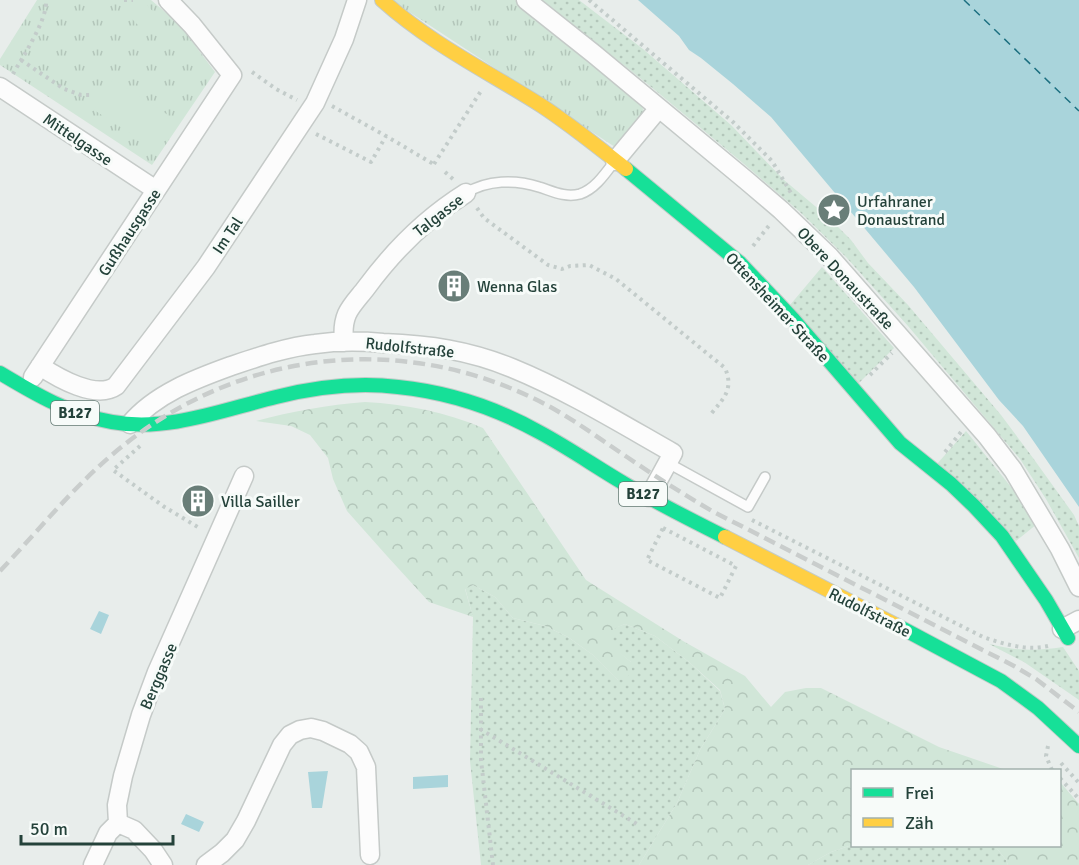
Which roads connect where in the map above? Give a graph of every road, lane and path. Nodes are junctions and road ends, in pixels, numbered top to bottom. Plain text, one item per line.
1 (46, 0) edge
2 (124, 0) edge
3 (133, 0) edge
4 (168, 0) edge
5 (357, 0) edge
6 (382, 0) edge
7 (526, 0) edge
8 (589, 0) edge
9 (21, 60) junction
10 (252, 72) dead end
11 (491, 76) junction
12 (6, 82) edge
13 (92, 94) dead end
14 (323, 102) dead end
15 (306, 105) dead end
16 (659, 108) junction
17 (307, 129) dead end
18 (387, 136) junction
19 (615, 161) junction
20 (156, 190) junction
21 (466, 193) junction
22 (797, 201) dead end
23 (776, 216) dead end
24 (740, 263) junction
25 (344, 342) junction
26 (900, 346) dead end
27 (40, 366) junction
28 (0, 373) edge
29 (26, 388) junction
30 (854, 390) junction
31 (711, 414) dead end
32 (167, 422) junction
33 (130, 424) junction
34 (968, 425) dead end
35 (668, 463) junction
36 (930, 468) junction
37 (244, 476) dead end
38 (765, 477) dead end
39 (649, 497) junction
40 (750, 519) dead end
41 (217, 539) junction
42 (647, 560) joint
43 (1079, 586) edge
44 (1079, 620) edge
45 (1065, 634) junction
46 (481, 698) dead end
47 (480, 729) junction
48 (1052, 741) dead end
49 (1079, 746) edge
50 (1051, 769) edge
51 (1061, 780) edge
52 (1079, 799) edge
53 (118, 823) junction
54 (637, 824) dead end
55 (370, 855) dead end
56 (93, 865) edge
57 (163, 865) edge
58 (206, 865) edge
59 (493, 865) edge

1 - 9 path
2 - 3 path
4 - 20 street, Gußhausgasse
5 - 27 street, Im Tal
6 - 11 main road, Ottensheimer Straße
7 - 16 street, Obere Donaustraße
8 - 22 path
9 - 12 path
9 - 13 path
10 - 15 path
11 - 18 path
11 - 19 main road, Ottensheimer Straße
12 - 20 street, Mittelgasse
14 - 18 path
16 - 19 street, Talgasse
16 - 43 street, Obere Donaustraße
17 - 18 path
19 - 21 lane, Talgasse
19 - 24 main road, Ottensheimer Straße
20 - 27 street, Gußhausgasse
21 - 25 street, Talgasse
21 - 31 path
23 - 24 path
24 - 30 main road, Ottensheimer Straße
25 - 33 street, Rudolfstraße
25 - 35 street, Rudolfstraße
26 - 30 path
27 - 29 street, Gußhausgasse
28 - 29 main road, Rudolfstraße / B127
29 - 33 main road, Rudolfstraße / B127
30 - 36 main road, Ottensheimer Straße
32 - 33 main road, Rudolfstraße / B127
32 - 39 main road, Rudolfstraße / B127
32 - 41 path
34 - 36 path
35 - 38 lane
35 - 39 street
36 - 45 main road, Ottensheimer Straße
37 - 41 street, Berggasse
39 - 49 main road, Rudolfstraße / B127
40 - 45 path
41 - 53 street, Berggasse
42 - 42 path
44 - 45 street
46 - 47 path
47 - 54 path
47 - 59 path
48 - 50 path
51 - 52 path
53 - 56 street
53 - 57 street
55 - 58 street

